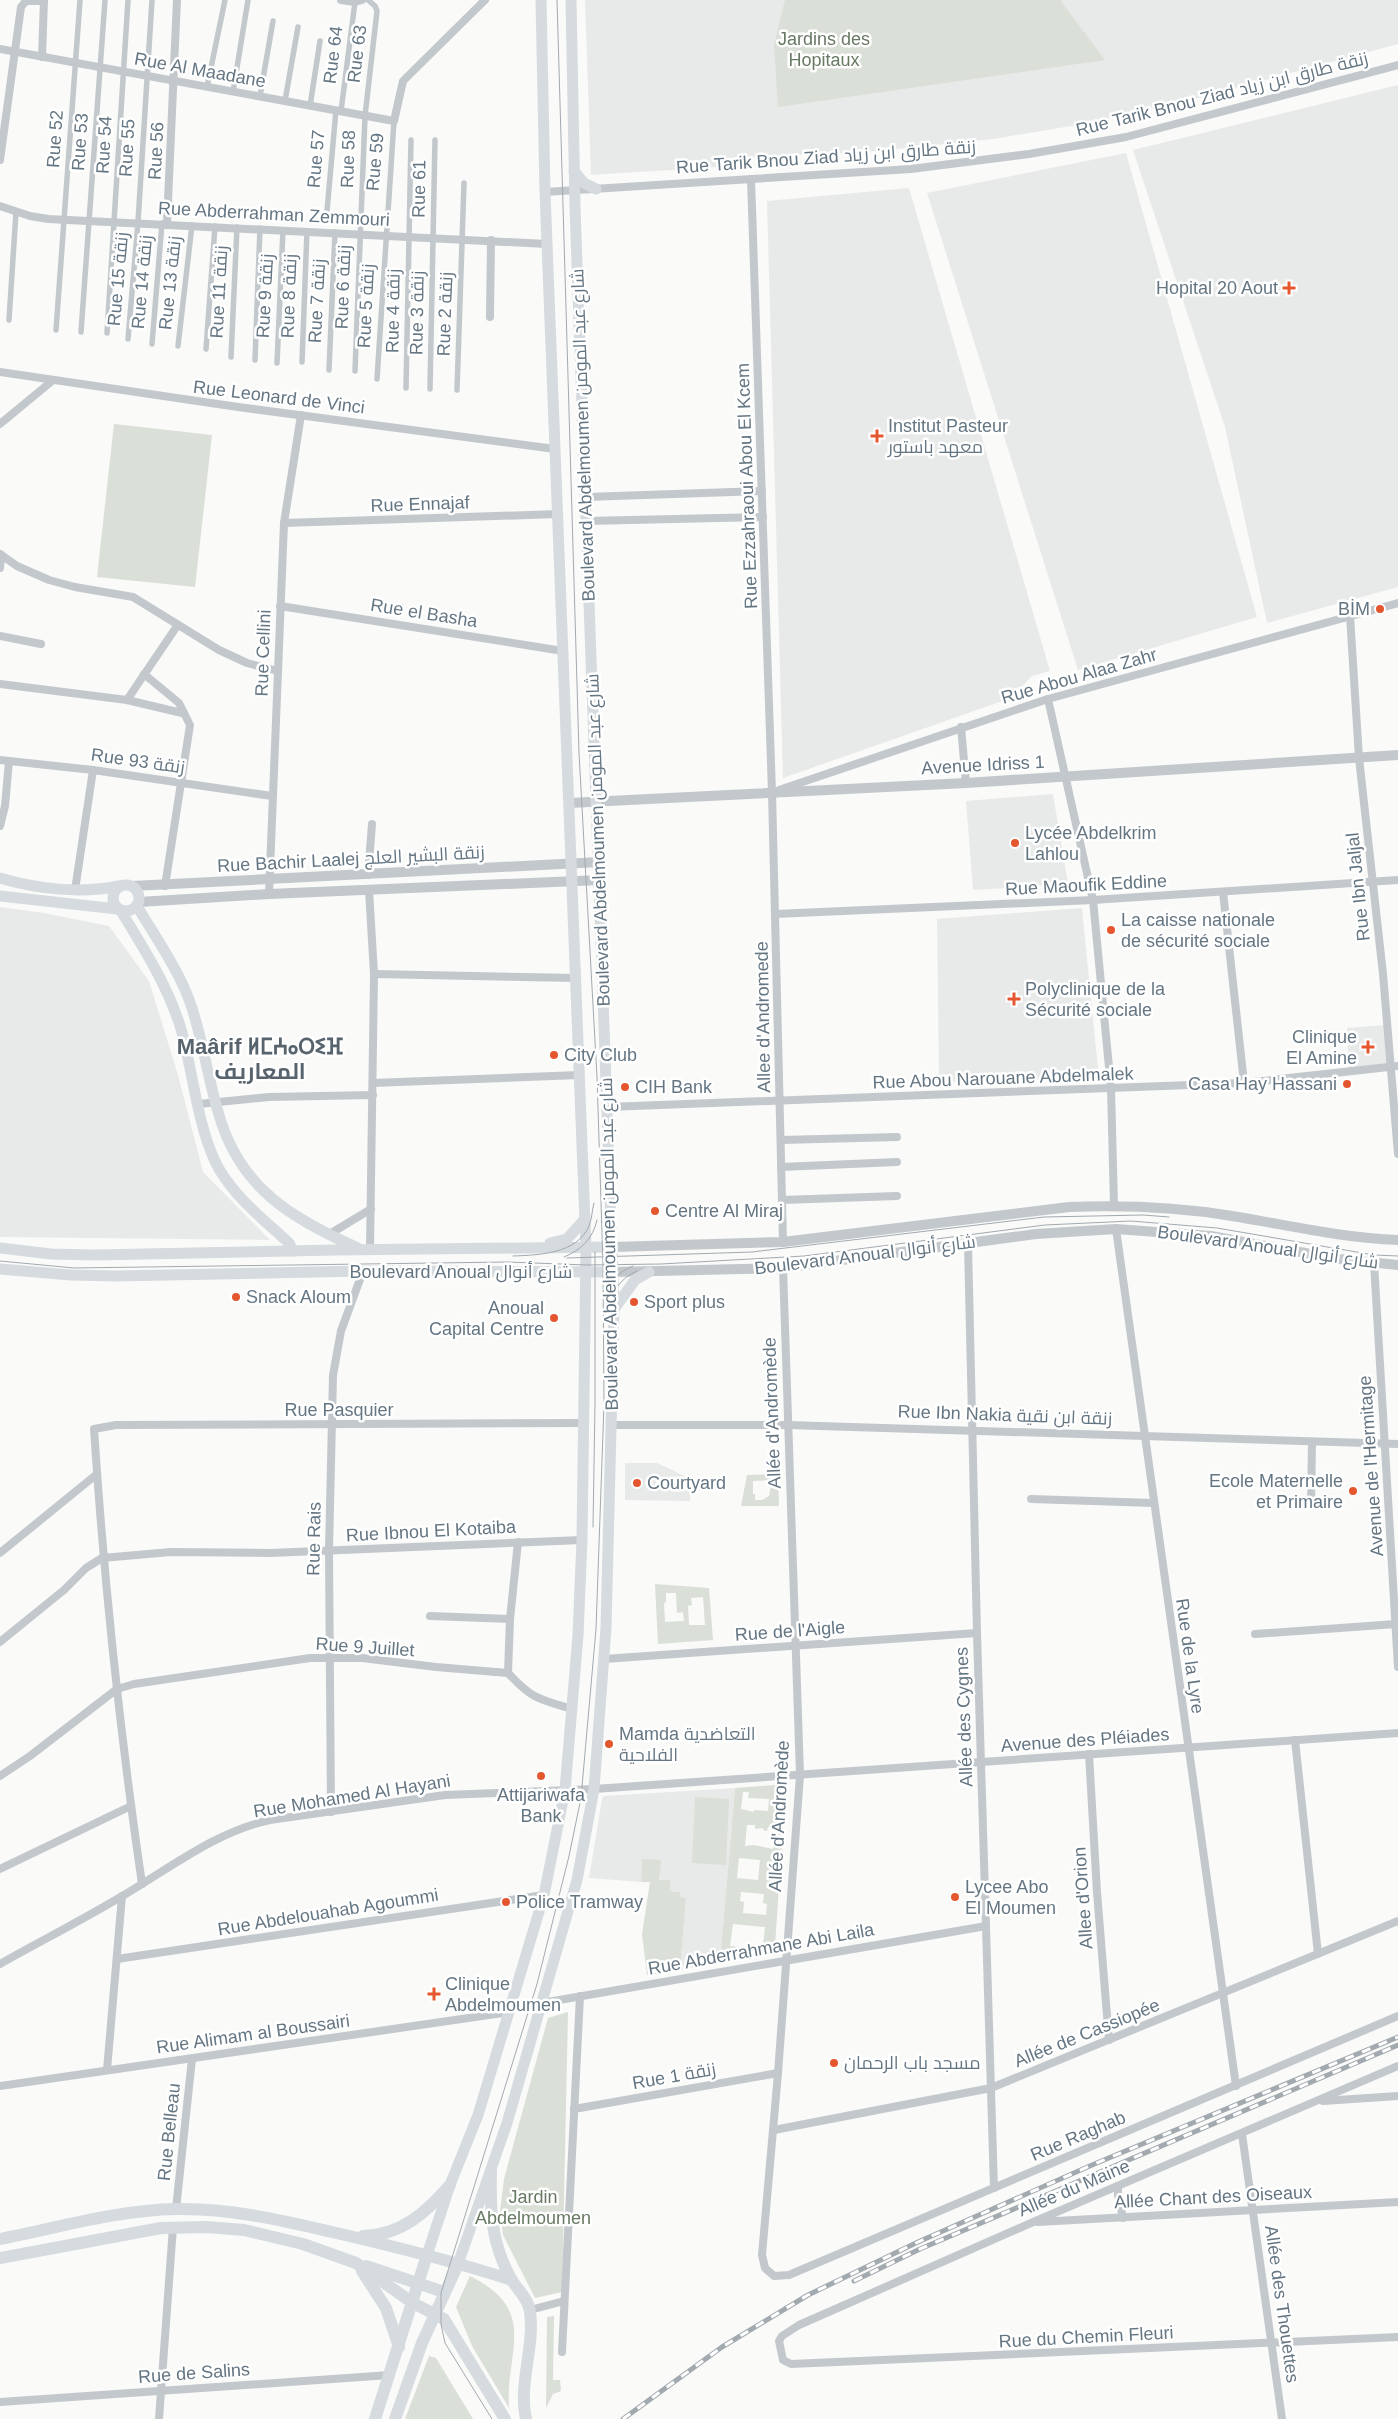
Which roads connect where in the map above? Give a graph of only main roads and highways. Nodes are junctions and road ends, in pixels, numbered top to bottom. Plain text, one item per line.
1 (541, 0) edge
2 (571, 0) edge
3 (574, 172) junction
4 (596, 189) road end
5 (0, 878) edge
6 (119, 886) junction
7 (0, 896) edge
8 (138, 904) junction
9 (119, 910) junction
10 (585, 1219) junction
11 (526, 1246) junction
12 (612, 1247) junction
13 (0, 1248) edge
14 (586, 1248) junction
15 (366, 1249) junction
16 (293, 1251) junction
17 (0, 1269) edge
18 (613, 1272) junction
19 (650, 1272) road end
20 (587, 1273) junction
21 (614, 1309) junction
22 (492, 2171) junction
23 (450, 2186) junction
24 (350, 2236) junction
25 (0, 2239) edge
26 (427, 2255) junction
27 (0, 2258) edge
28 (356, 2263) junction
29 (458, 2264) junction
30 (512, 2280) junction
31 (418, 2283) junction
32 (444, 2292) junction
33 (413, 2302) junction
34 (435, 2314) junction
35 (399, 2347) junction
36 (375, 2419) edge
37 (394, 2419) edge
38 (504, 2419) edge
39 (526, 2419) edge

1 - 10 main road, Boulevard Abdelmoumen شارع عبد المومن
2 - 3 main road, Boulevard Abdelmoumen شارع عبد المومن
3 - 4 main road
3 - 12 main road, Boulevard Abdelmoumen شارع عبد المومن
5 - 6 main road
6 - 8 main road
6 - 9 main road
7 - 9 main road
8 - 9 main road
8 - 15 main road
9 - 16 main road
10 - 11 main road
10 - 14 main road, Boulevard Abdelmoumen شارع عبد المومن
11 - 14 main road, Boulevard Anoual شارع أنوال
11 - 15 main road, Boulevard Anoual شارع أنوال
12 - 14 main road, Boulevard Anoual شارع أنوال
12 - 18 main road, Boulevard Abdelmoumen شارع عبد المومن
13 - 16 main road, Boulevard Anoual شارع أنوال
14 - 20 main road, Boulevard Abdelmoumen شارع عبد المومن
15 - 16 main road, Boulevard Anoual شارع أنوال
17 - 20 main road, Boulevard Anoual شارع أنوال
18 - 20 main road, Boulevard Anoual شارع أنوال
18 - 21 main road, Boulevard Abdelmoumen شارع عبد المومن
19 - 21 main road
20 - 23 main road, Boulevard Abdelmoumen شارع عبد المومن
21 - 22 main road, Boulevard Abdelmoumen شارع عبد المومن
22 - 29 main road, Boulevard Abdelmoumen شارع عبد المومن
22 - 30 main road
23 - 24 main road
23 - 26 main road, Boulevard Abdelmoumen شارع عبد المومن
24 - 25 main road
24 - 26 main road
26 - 29 main road
26 - 31 main road, Boulevard Abdelmoumen شارع عبد المومن
27 - 28 main road
28 - 31 main road
28 - 33 main road
28 - 35 main road
29 - 30 main road
29 - 32 main road, Boulevard Abdelmoumen شارع عبد المومن
30 - 39 main road
31 - 32 main road
31 - 33 main road, Boulevard Abdelmoumen شارع عبد المومن
32 - 34 main road, Boulevard Abdelmoumen شارع عبد المومن
33 - 34 main road
33 - 35 main road, Boulevard Abdelmoumen شارع عبد المومن
34 - 37 main road, Boulevard Abdelmoumen شارع عبد المومن
34 - 38 main road
35 - 36 main road, Boulevard Abdelmoumen شارع عبد المومن

